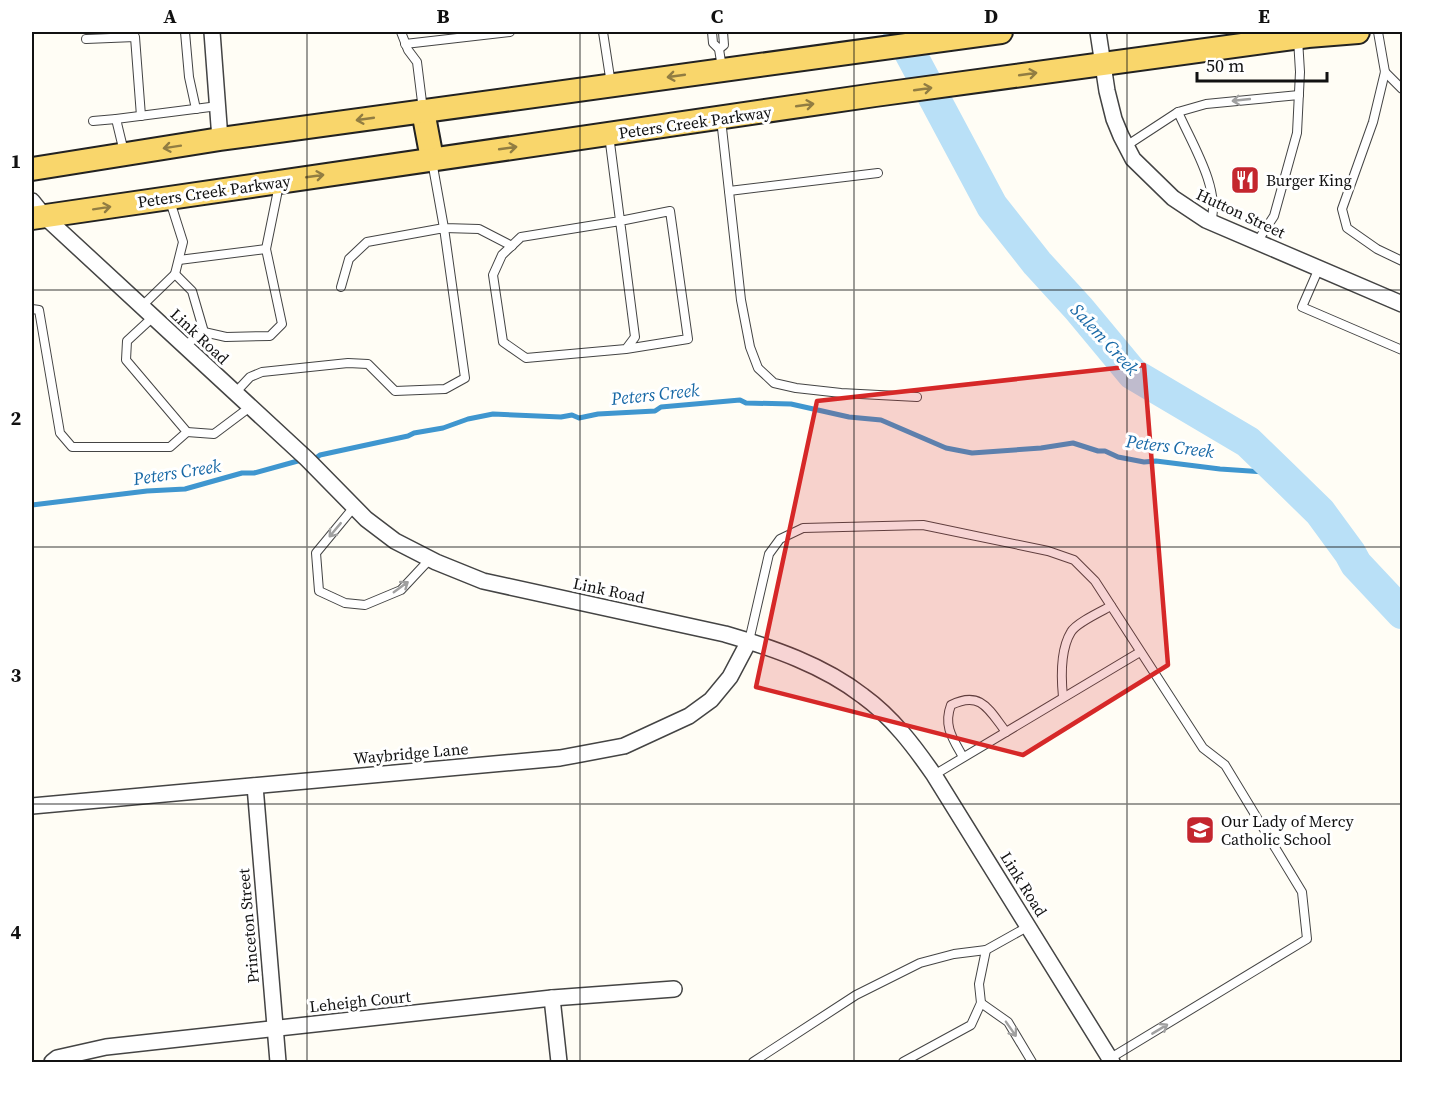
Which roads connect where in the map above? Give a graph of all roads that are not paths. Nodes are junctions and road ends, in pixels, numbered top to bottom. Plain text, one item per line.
1 (185, 32) edge
2 (212, 32) edge
3 (401, 32) edge
4 (498, 32) edge
5 (510, 32) edge
6 (603, 32) edge
7 (712, 32) edge
8 (723, 32) edge
9 (1001, 32) edge
10 (1098, 32) edge
11 (1358, 32) edge
12 (1378, 32) edge
13 (137, 34) edge
14 (1298, 38) junction
15 (86, 39) dead end
16 (405, 44) junction
17 (721, 59) junction
18 (1103, 64) junction
19 (1385, 72) junction
20 (612, 85) junction
21 (1402, 89) edge
22 (1299, 95) junction
23 (218, 106) junction
24 (196, 109) junction
25 (423, 111) junction
26 (1178, 112) junction
27 (141, 116) junction
28 (721, 118) junction
29 (116, 119) junction
30 (93, 121) dead end
31 (609, 134) junction
32 (220, 139) junction
33 (1126, 146) junction
34 (124, 154) junction
35 (432, 159) junction
36 (32, 169) edge
37 (878, 173) dead end
38 (280, 181) junction
39 (729, 191) junction
40 (169, 197) junction
41 (36, 212) edge
42 (620, 221) junction
43 (1211, 222) junction
44 (444, 228) junction
45 (1257, 242) junction
46 (512, 246) junction
47 (266, 249) junction
48 (179, 260) junction
49 (1402, 261) edge
50 (1319, 268) junction
51 (176, 274) junction
52 (341, 288) dead end
53 (1402, 304) edge
54 (32, 309) edge
55 (147, 312) junction
56 (204, 332) junction
57 (184, 346) junction
58 (626, 349) junction
59 (1402, 350) edge
60 (235, 393) junction
61 (917, 397) dead end
62 (250, 407) junction
63 (187, 432) junction
64 (354, 507) junction
65 (430, 559) junction
66 (1111, 606) junction
67 (749, 641) junction
68 (1140, 652) junction
69 (1063, 697) junction
70 (1006, 732) junction
71 (964, 756) junction
72 (934, 775) junction
73 (255, 786) junction
74 (32, 806) edge
75 (1029, 926) junction
76 (986, 950) junction
77 (674, 989) dead end
78 (552, 998) junction
79 (981, 1003) junction
80 (275, 1028) junction
81 (1111, 1061) edge
82 (52, 1062) edge
83 (278, 1062) edge
84 (559, 1062) edge
85 (753, 1062) edge
86 (903, 1062) edge
87 (1032, 1062) edge

1 - 24 lane
2 - 23 street
3 - 16 lane
4 - 5 lane
4 - 16 lane
6 - 20 lane
7 - 17 lane
8 - 17 lane
9 - 17 main road
10 - 18 street, Hutton Street
11 - 14 main road, Peters Creek Parkway
12 - 19 lane
13 - 15 lane
13 - 27 lane
14 - 18 main road, Peters Creek Parkway
14 - 22 lane
16 - 25 lane
17 -> 20 main road
28 -> 18 main road, Peters Creek Parkway
18 - 33 street, Hutton Street
19 - 21 lane
19 - 49 lane
20 - 25 main road
22 -> 26 lane
22 - 45 lane
23 - 24 lane
23 - 32 street
24 - 27 lane
25 -> 32 main road
25 - 35 main road
26 - 33 lane
26 - 43 lane
27 - 29 lane
28 - 31 main road, Peters Creek Parkway
28 - 39 lane
29 - 30 lane
29 - 34 lane
35 -> 31 main road, Peters Creek Parkway
31 - 42 lane
32 -> 34 main road
33 - 43 street, Hutton Street
34 - 36 main road
38 -> 35 main road, Peters Creek Parkway
35 - 44 lane
37 - 39 lane
38 - 40 main road, Peters Creek Parkway
38 - 47 lane
39 - 61 lane
41 -> 40 main road, Peters Creek Parkway
40 - 48 lane
41 - 55 street, Link Road
42 - 46 lane
42 - 58 lane
42 - 58 lane
43 - 45 street, Hutton Street
44 - 46 lane
44 - 52 lane
44 - 60 lane
45 - 50 street, Hutton Street
46 - 58 lane
47 - 48 lane
47 - 56 lane
48 - 51 lane
50 - 53 street, Hutton Street
50 - 59 lane
51 - 55 lane
51 - 56 lane
54 - 63 lane
55 - 57 street, Link Road
55 - 63 lane
56 - 57 lane
57 - 60 street, Link Road
60 - 62 street, Link Road
62 - 63 lane
62 - 64 street, Link Road
64 - 65 street, Link Road
64 -> 65 lane
65 - 67 street, Link Road
66 - 67 lane
66 - 68 lane
66 - 69 lane
67 - 72 street, Link Road
67 - 73 street, Waybridge Lane
68 - 69 lane
81 -> 68 lane
69 - 70 lane
70 - 71 lane
70 - 71 lane
71 - 72 lane
72 - 75 street, Link Road
73 - 74 street, Waybridge Lane
73 - 80 street, Princeton Street
75 - 76 lane
75 - 81 street, Link Road
76 - 79 lane
76 - 85 lane
77 - 78 street, Leheigh Court
78 - 80 street, Leheigh Court
78 - 84 street
79 - 86 lane
79 -> 87 lane
80 - 82 street, Leheigh Court
80 - 83 street, Princeton Street

